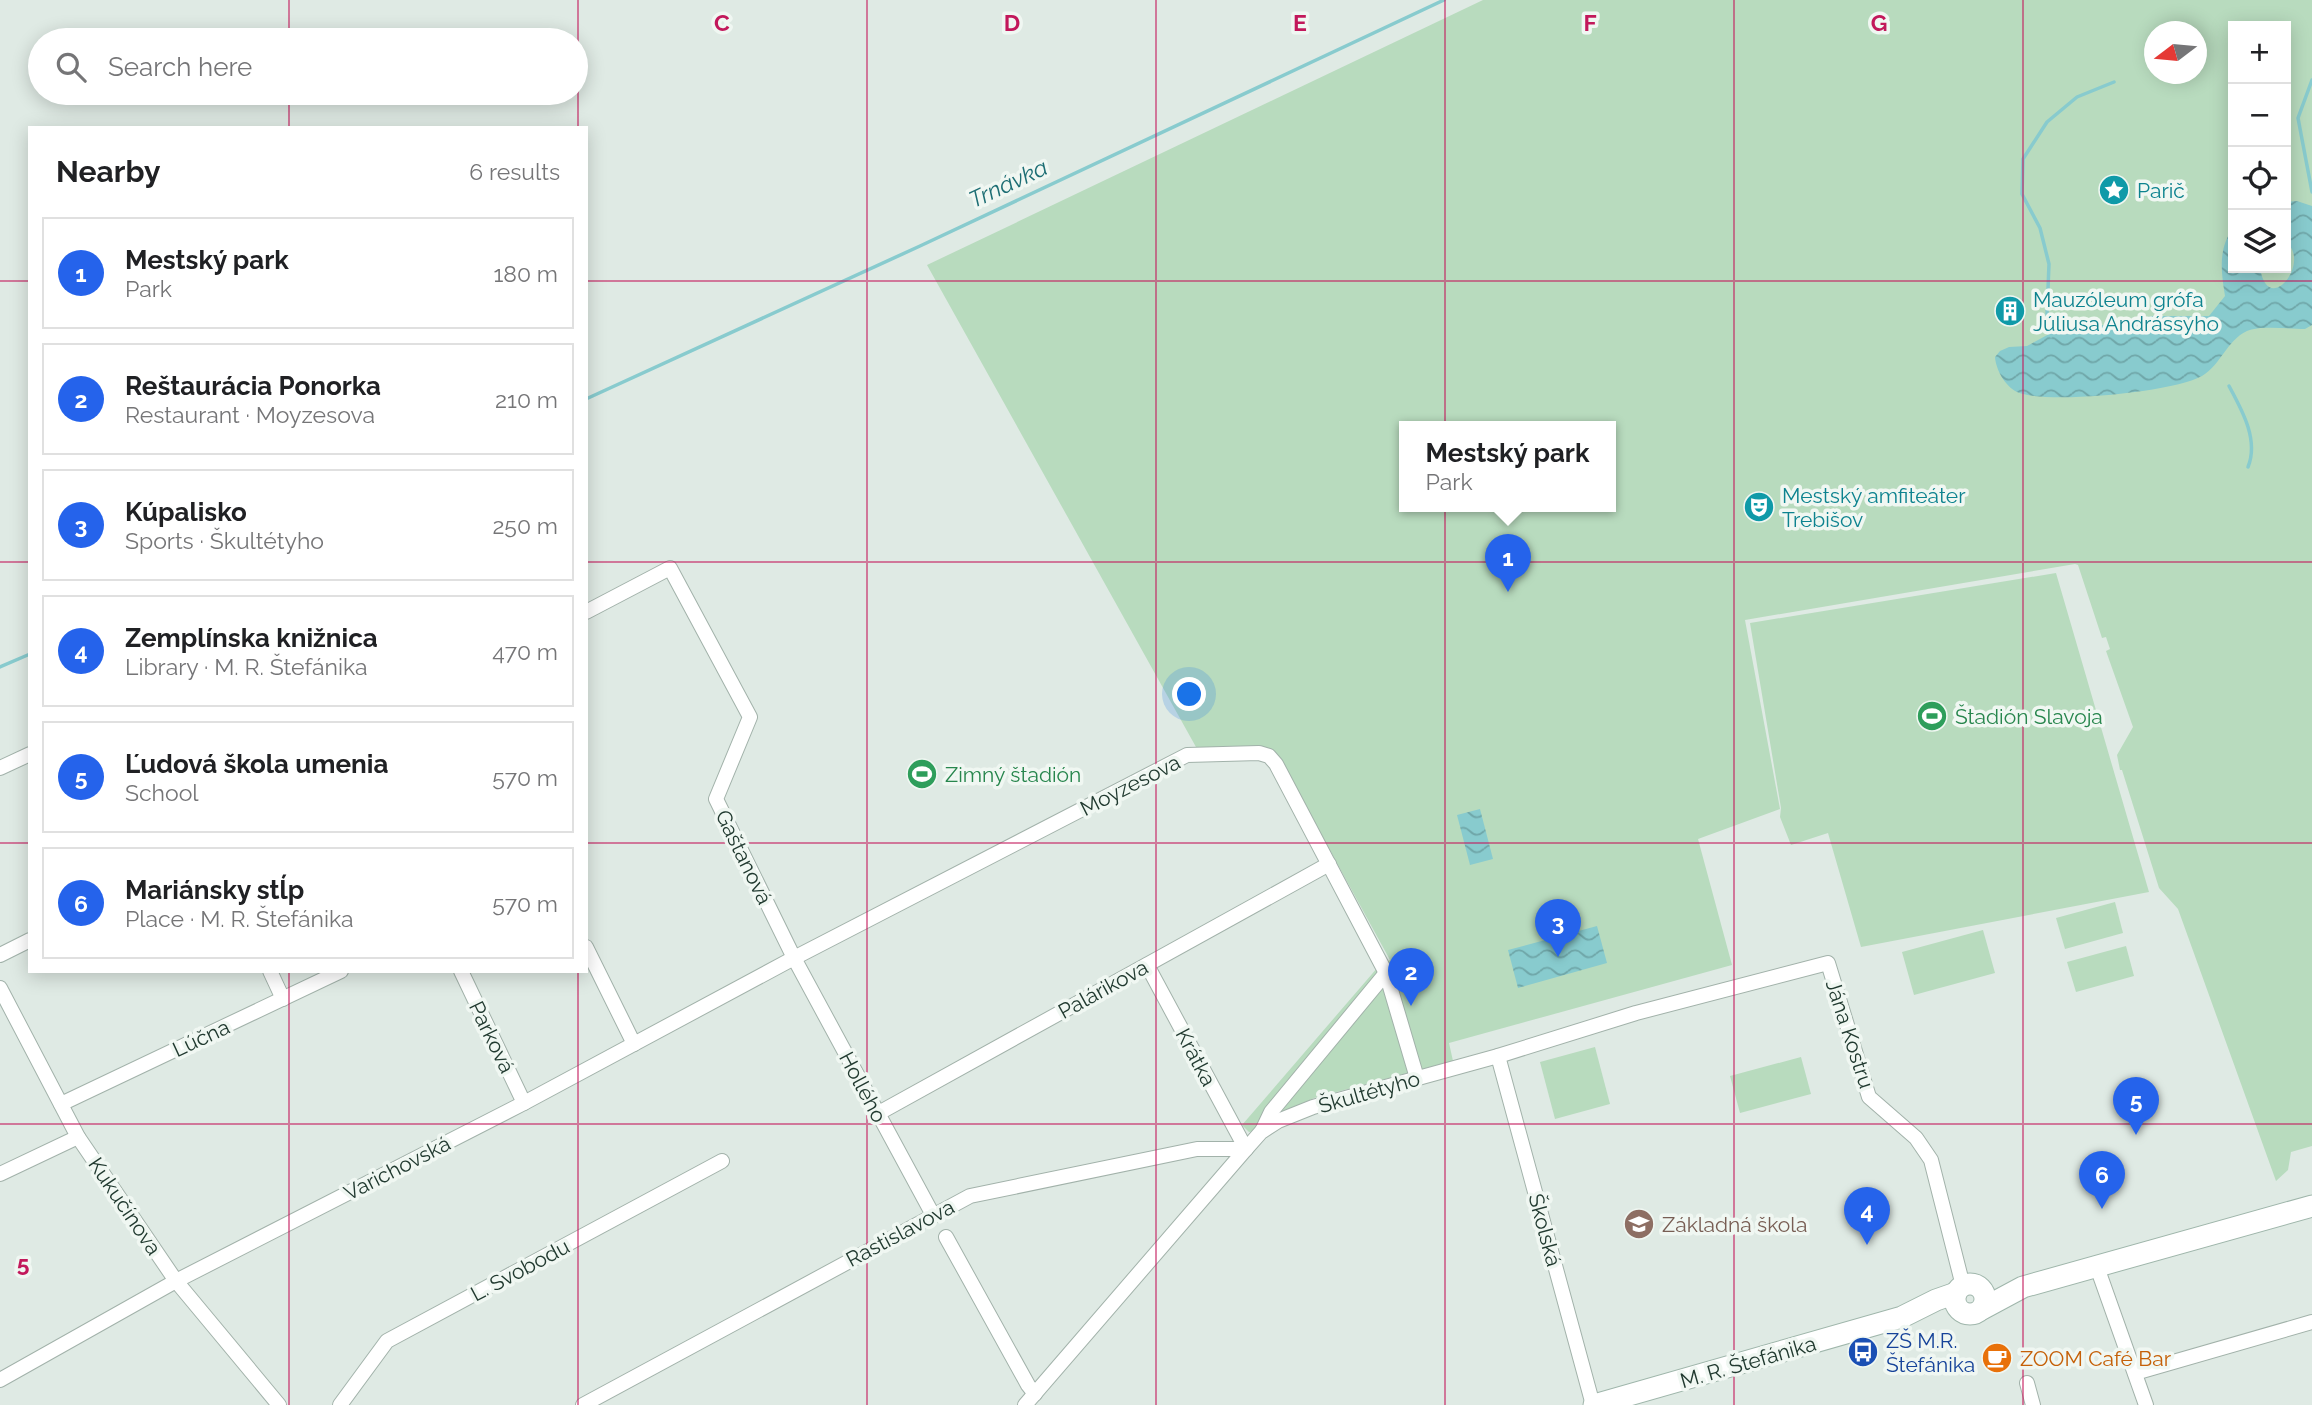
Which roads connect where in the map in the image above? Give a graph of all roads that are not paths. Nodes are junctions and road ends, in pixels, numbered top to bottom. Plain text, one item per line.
1 (588, 611) edge
2 (28, 755) edge
3 (0, 768) edge
4 (1329, 864) junction
5 (28, 941) edge
6 (588, 951) edge
7 (0, 955) edge
8 (794, 958) junction
9 (1828, 963) joint
10 (1147, 965) junction
11 (271, 973) edge
12 (337, 973) edge
13 (462, 973) edge
14 (1386, 973) junction
15 (0, 988) edge
16 (283, 999) junction
17 (634, 1044) junction
18 (1498, 1056) junction
19 (1417, 1079) junction
20 (524, 1103) junction
21 (61, 1104) junction
22 (877, 1114) junction
23 (1261, 1132) junction
24 (78, 1138) junction
25 (1246, 1149) junction
26 (722, 1161) dead end
27 (0, 1174) edge
28 (2312, 1206) edge
29 (933, 1215) junction
30 (946, 1237) dead end
31 (2097, 1267) junction
32 (176, 1281) junction
33 (1968, 1297) junction
34 (2312, 1322) edge
35 (2135, 1373) junction
36 (0, 1380) edge
37 (2027, 1383) dead end
38 (1030, 1400) edge
39 (279, 1405) edge
40 (340, 1405) edge
41 (583, 1405) edge
42 (1594, 1405) edge
43 (2033, 1405) edge
44 (2146, 1405) edge

1 - 8 street, Gaštanová
2 - 3 street
4 - 8 street, Moyzesova
4 - 10 street, Palárikova
4 - 14 street, Moyzesova
5 - 7 street
6 - 17 street
8 - 17 street, Varichovská
8 - 22 street, Hollého
9 - 18 street, Škultétyho
9 - 33 street, Jána Kostru
10 - 22 street, Palárikova
10 - 25 street, Krátka
11 - 16 street
12 - 16 street, Lúčna
13 - 20 street, Parková
14 - 19 street, Moyzesova
14 - 23 street
15 - 21 street, Kukučínova
16 - 21 street, Lúčna
17 - 20 street, Varichovská
18 - 19 street, Škultétyho
18 - 42 street, Školská
19 - 23 street, Škultétyho
20 - 32 street, Varichovská
21 - 24 street, Kukučínova
22 - 29 street, Hollého
23 - 25 street, Škultétyho
24 - 27 street
24 - 32 street, Kukučínova
25 - 29 street, Rastislavova
25 - 38 street, Škultétyho
26 - 40 street, L. Svobodu
28 - 31 street, M. R. Štefánika
29 - 41 street, Rastislavova
30 - 38 street
31 - 33 street, M. R. Štefánika
31 - 35 street
32 - 36 street, Varichovská
32 - 39 street, Kukučínova
33 - 42 street, M. R. Štefánika
34 - 35 street
35 - 44 street
37 - 43 street

